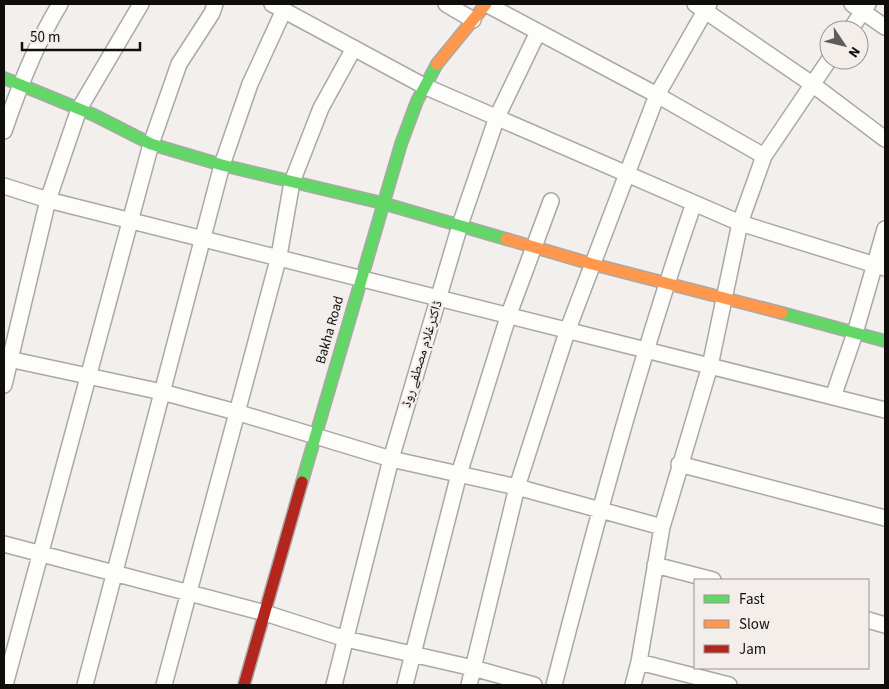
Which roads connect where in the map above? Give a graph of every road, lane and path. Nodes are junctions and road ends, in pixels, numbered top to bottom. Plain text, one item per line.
1 (60, 4) edge
2 (141, 4) edge
3 (215, 4) edge
4 (446, 4) edge
5 (486, 4) edge
6 (703, 6) edge
7 (860, 6) edge
8 (278, 7) edge
9 (473, 20) junction
10 (854, 20) edge
11 (885, 27) edge
12 (538, 32) junction
13 (354, 48) junction
14 (822, 70) edge
15 (4, 78) edge
16 (812, 84) junction
17 (20, 85) junction
18 (424, 86) junction
19 (657, 95) junction
20 (79, 109) junction
21 (497, 117) junction
22 (4, 131) edge
23 (885, 139) edge
24 (151, 144) junction
25 (764, 156) junction
26 (222, 165) junction
27 (627, 174) junction
28 (292, 182) junction
29 (4, 186) edge
30 (48, 200) junction
31 (551, 201) dead end
32 (382, 203) junction
33 (694, 203) junction
34 (130, 220) junction
35 (740, 223) junction
36 (460, 225) junction
37 (885, 229) edge
38 (202, 238) junction
39 (534, 247) junction
40 (279, 256) junction
41 (592, 264) junction
42 (880, 266) edge
43 (361, 276) junction
44 (666, 282) junction
45 (440, 296) junction
46 (725, 296) junction
47 (509, 314) junction
48 (568, 329) junction
49 (855, 333) junction
50 (885, 341) edge
51 (646, 349) junction
52 (7, 359) edge
53 (710, 366) junction
54 (88, 375) junction
55 (4, 385) edge
56 (162, 392) junction
57 (833, 397) junction
58 (885, 410) edge
59 (236, 412) junction
60 (315, 436) junction
61 (391, 459) junction
62 (679, 464) junction
63 (459, 474) junction
64 (516, 487) junction
65 (599, 509) junction
66 (885, 518) edge
67 (662, 527) junction
68 (4, 544) edge
69 (40, 553) junction
70 (655, 565) junction
71 (115, 573) junction
72 (709, 579) edge
73 (188, 593) junction
74 (265, 613) junction
75 (869, 620) edge
76 (885, 625) edge
77 (346, 639) junction
78 (414, 655) junction
79 (639, 662) junction
80 (473, 668) junction
81 (5, 685) edge
82 (85, 685) edge
83 (164, 685) edge
84 (244, 685) edge
85 (334, 685) edge
86 (405, 685) edge
87 (469, 685) edge
88 (534, 685) edge
89 (554, 685) edge
90 (633, 685) edge
91 (729, 685) edge

1 - 17 street
2 - 20 street
3 - 24 street
4 - 9 street
5 - 9 street, Bakha Road
5 - 12 street
6 - 16 street
6 - 19 street
7 - 10 street
7 - 11 street
8 - 13 street
8 - 26 street
9 - 18 street, Bakha Road
12 - 19 street
12 - 21 street, ڈاکٹرغلام مصطفے روڈ
13 - 18 street
13 - 28 street
14 - 16 street
15 - 17 street
16 - 23 street
16 - 25 street
17 - 20 street
17 - 22 street
18 - 21 street
18 - 32 street, Bakha Road
19 - 25 street
19 - 27 street
20 - 24 street
20 - 30 street
21 - 27 street
21 - 36 street, ڈاکٹرغلام مصطفے روڈ
24 - 26 street
24 - 34 street
25 - 35 street
26 - 28 street
26 - 38 street
27 - 33 street
27 - 41 street
28 - 32 street
28 - 40 street
29 - 30 street
30 - 34 street
30 - 52 street
31 - 39 street
32 - 36 street
32 - 43 street, Bakha Road
33 - 35 street
33 - 44 street
34 - 38 street
34 - 54 street
35 - 42 street
35 - 46 street
36 - 39 street
36 - 45 street, ڈاکٹرغلام مصطفے روڈ
37 - 42 street
38 - 40 street
38 - 56 street
39 - 41 street
39 - 47 street
40 - 43 street
40 - 59 street
41 - 44 street
41 - 48 street
42 - 49 street
43 - 45 street
43 - 60 street, Bakha Road
44 - 46 street
44 - 51 street
45 - 47 street
45 - 61 street, ڈاکٹرغلام مصطفے روڈ
46 - 49 street
46 - 53 street
47 - 48 street
47 - 63 street
48 - 51 street
48 - 64 street
49 - 50 street
49 - 57 street
51 - 53 street
51 - 65 street
52 - 54 street
52 - 55 street
53 - 57 street
53 - 62 street
54 - 56 street
54 - 69 street
56 - 59 street
56 - 71 street
57 - 58 street
59 - 60 street
59 - 73 street
60 - 61 street
60 - 74 street, Bakha Road
61 - 63 street
61 - 77 street, ڈاکٹرغلام مصطفے روڈ
62 - 66 street
62 - 67 street
63 - 64 street
63 - 78 street
64 - 65 street
64 - 80 street
65 - 67 street
65 - 89 street
67 - 70 street
68 - 69 street
69 - 71 street
69 - 81 street
70 - 72 street
70 - 79 street
71 - 73 street
71 - 82 street
73 - 74 street
73 - 83 street
74 - 77 street
74 - 84 street, Bakha Road
75 - 76 street
77 - 78 street
77 - 85 street, ڈاکٹرغلام مصطفے روڈ
78 - 80 street
78 - 86 street
79 - 90 street
79 - 91 street
80 - 87 street
80 - 88 street

